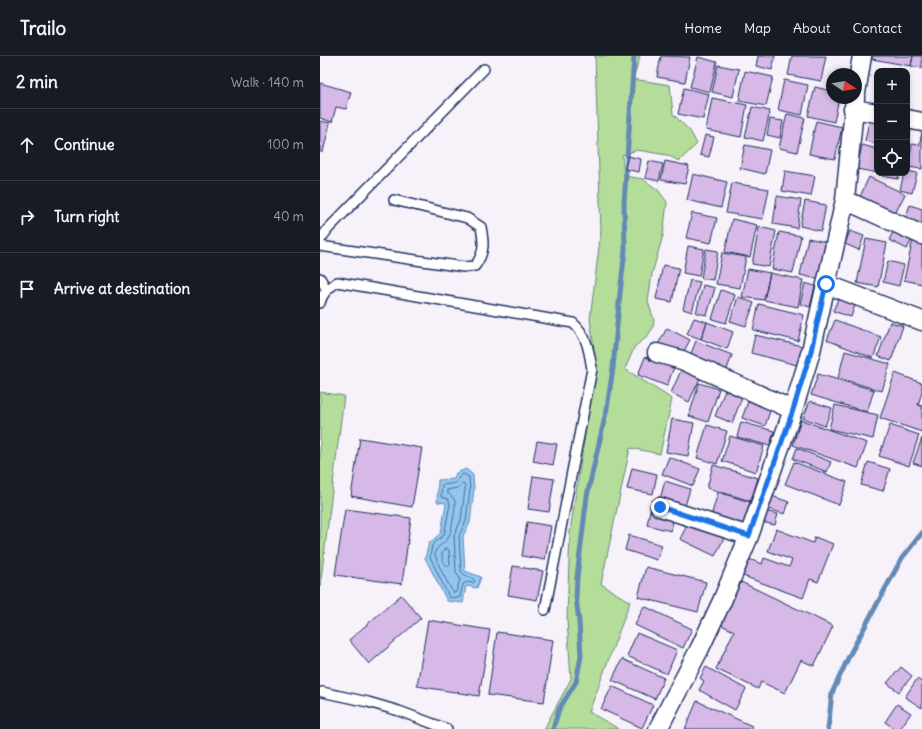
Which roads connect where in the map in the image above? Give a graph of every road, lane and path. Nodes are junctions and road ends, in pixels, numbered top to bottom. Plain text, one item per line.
1 (862, 56) edge
2 (860, 68) edge
3 (484, 69) dead end
4 (855, 104) edge
5 (862, 104) edge
6 (874, 111) edge
7 (910, 120) edge
8 (922, 122) edge
9 (394, 200) dead end
10 (845, 200) junction
11 (922, 235) edge
12 (320, 240) edge
13 (320, 246) edge
14 (320, 278) edge
15 (826, 284) junction
16 (327, 290) junction
17 (320, 303) edge
18 (922, 321) edge
19 (657, 354) dead end
20 (793, 410) junction
21 (660, 507) dead end
22 (749, 536) junction
23 (545, 610) dead end
24 (322, 692) dead end
25 (447, 729) edge
26 (658, 729) edge

1 - 2 street
3 - 12 lane
4 - 10 street
5 - 6 street
7 - 8 street
9 - 13 lane
10 - 11 street
10 - 15 street
14 - 16 lane
15 - 18 street
15 - 20 street
16 - 17 lane
16 - 23 lane
19 - 20 street
20 - 22 street
21 - 22 street
22 - 26 street
24 - 25 lane

